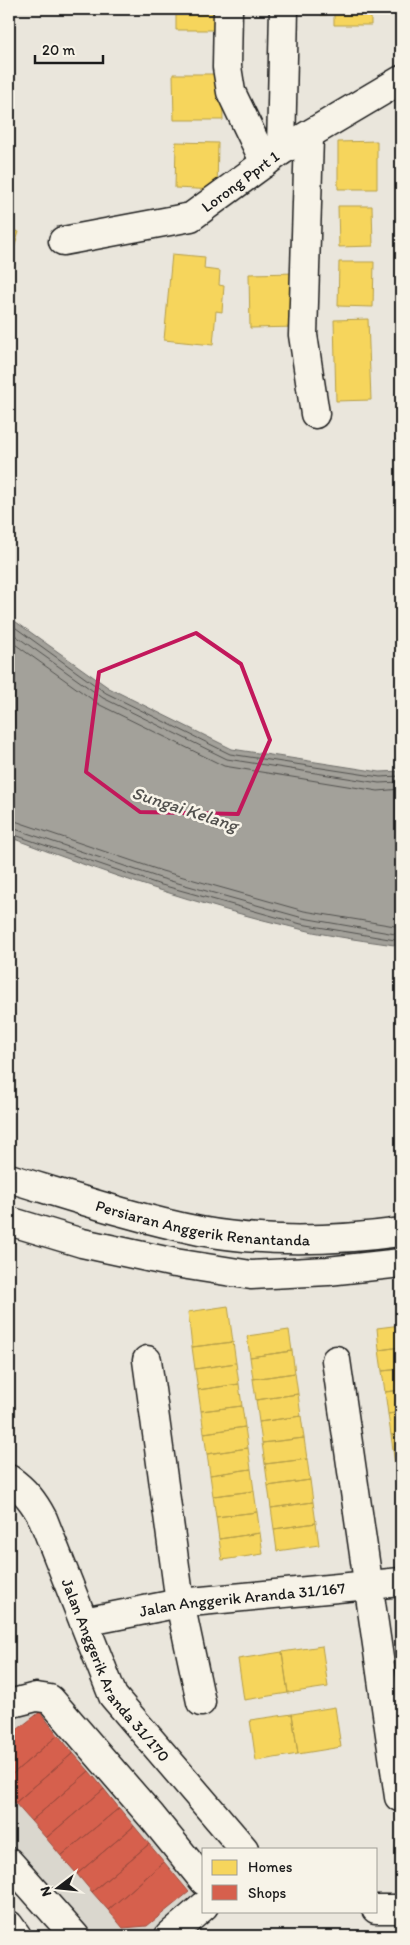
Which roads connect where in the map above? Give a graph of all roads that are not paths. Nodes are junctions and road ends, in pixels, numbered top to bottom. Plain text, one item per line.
1 (228, 9) edge
2 (284, 9) edge
3 (401, 80) edge
4 (309, 137) junction
5 (273, 157) junction
6 (63, 241) dead end
7 (315, 414) dead end
8 (9, 1178) edge
9 (9, 1221) edge
10 (36, 1230) junction
11 (401, 1232) edge
12 (9, 1234) edge
13 (401, 1263) edge
14 (147, 1360) dead end
15 (336, 1360) dead end
16 (9, 1478) edge
17 (401, 1582) edge
18 (367, 1583) junction
19 (180, 1603) junction
20 (84, 1622) junction
21 (201, 1702) dead end
22 (9, 1704) edge
23 (399, 1797) dead end
24 (243, 1848) edge
25 (9, 1862) edge
26 (202, 1879) edge
27 (202, 1908) edge
28 (378, 1909) edge
29 (401, 1909) edge
30 (9, 1925) edge
31 (17, 1936) edge
32 (75, 1936) edge
33 (169, 1936) edge

1 - 5 street
2 - 5 street
3 - 4 street, Lorong Pprt 1
4 - 5 street, Lorong Pprt 1
4 - 7 street
5 - 6 street, Lorong Pprt 1
8 - 11 street, Persiaran Anggerik Renantanda
9 - 10 street
10 - 12 street
10 - 13 street
14 - 19 street
15 - 18 street
16 - 20 street, Jalan Anggerik Aranda 31/170
17 - 18 street, Jalan Anggerik Aranda 31/167
18 - 19 street, Jalan Anggerik Aranda 31/167
18 - 23 street
19 - 20 street, Jalan Anggerik Aranda 31/167
19 - 21 street
20 - 24 street, Jalan Anggerik Aranda 31/170
22 - 26 street
25 - 32 street
27 - 33 street
28 - 29 street
30 - 31 street

